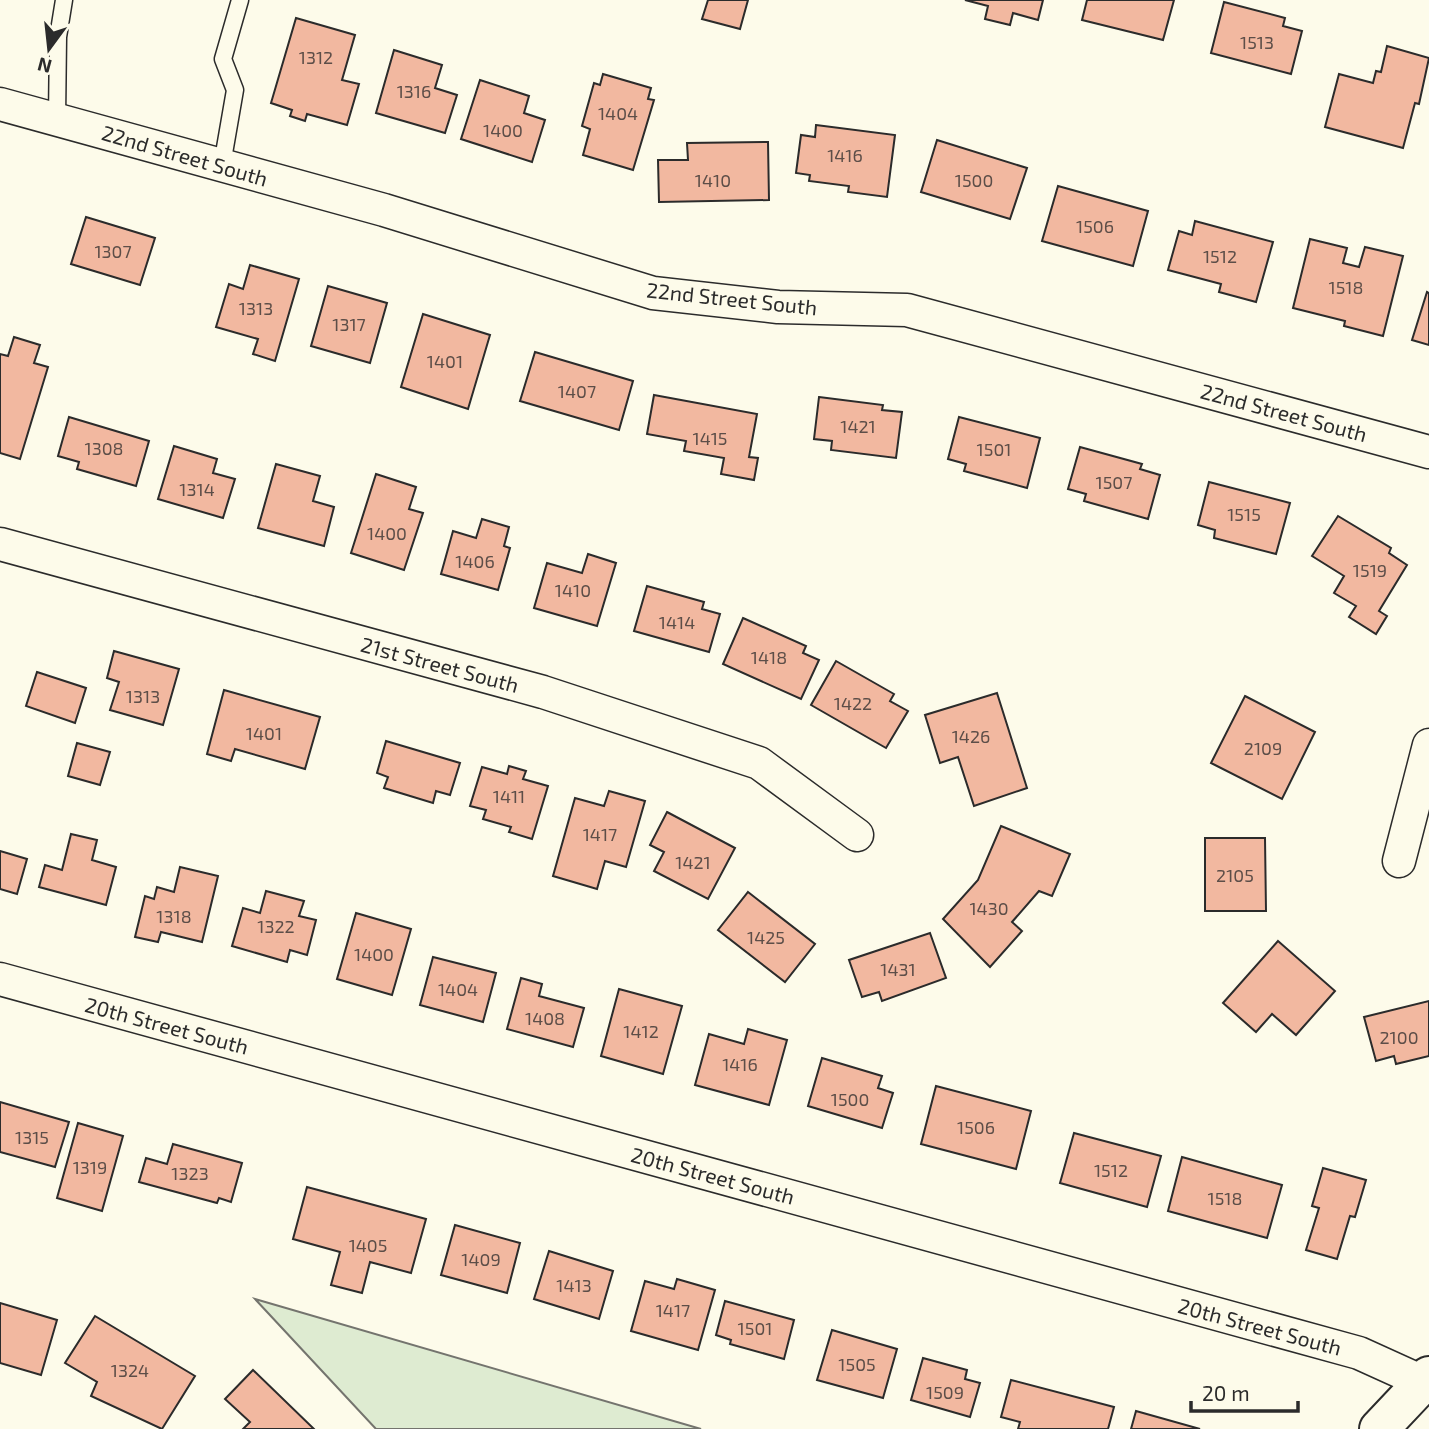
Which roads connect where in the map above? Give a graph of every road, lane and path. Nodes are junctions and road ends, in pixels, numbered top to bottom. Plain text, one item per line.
1 (64, 0) edge
2 (240, 0) edge
3 (0, 104) edge
4 (57, 119) junction
5 (222, 165) junction
6 (1429, 452) edge
7 (0, 544) edge
8 (1429, 745) edge
9 (857, 835) dead end
10 (1399, 861) dead end
11 (0, 979) edge
12 (1426, 1379) edge
13 (1379, 1429) edge

1 - 4 lane
2 - 5 lane
3 - 4 street, 22nd Street South
4 - 5 street, 22nd Street South
5 - 6 street, 22nd Street South
7 - 9 street, 21st Street South
8 - 10 street
11 - 12 street, 20th Street South
12 - 13 street

